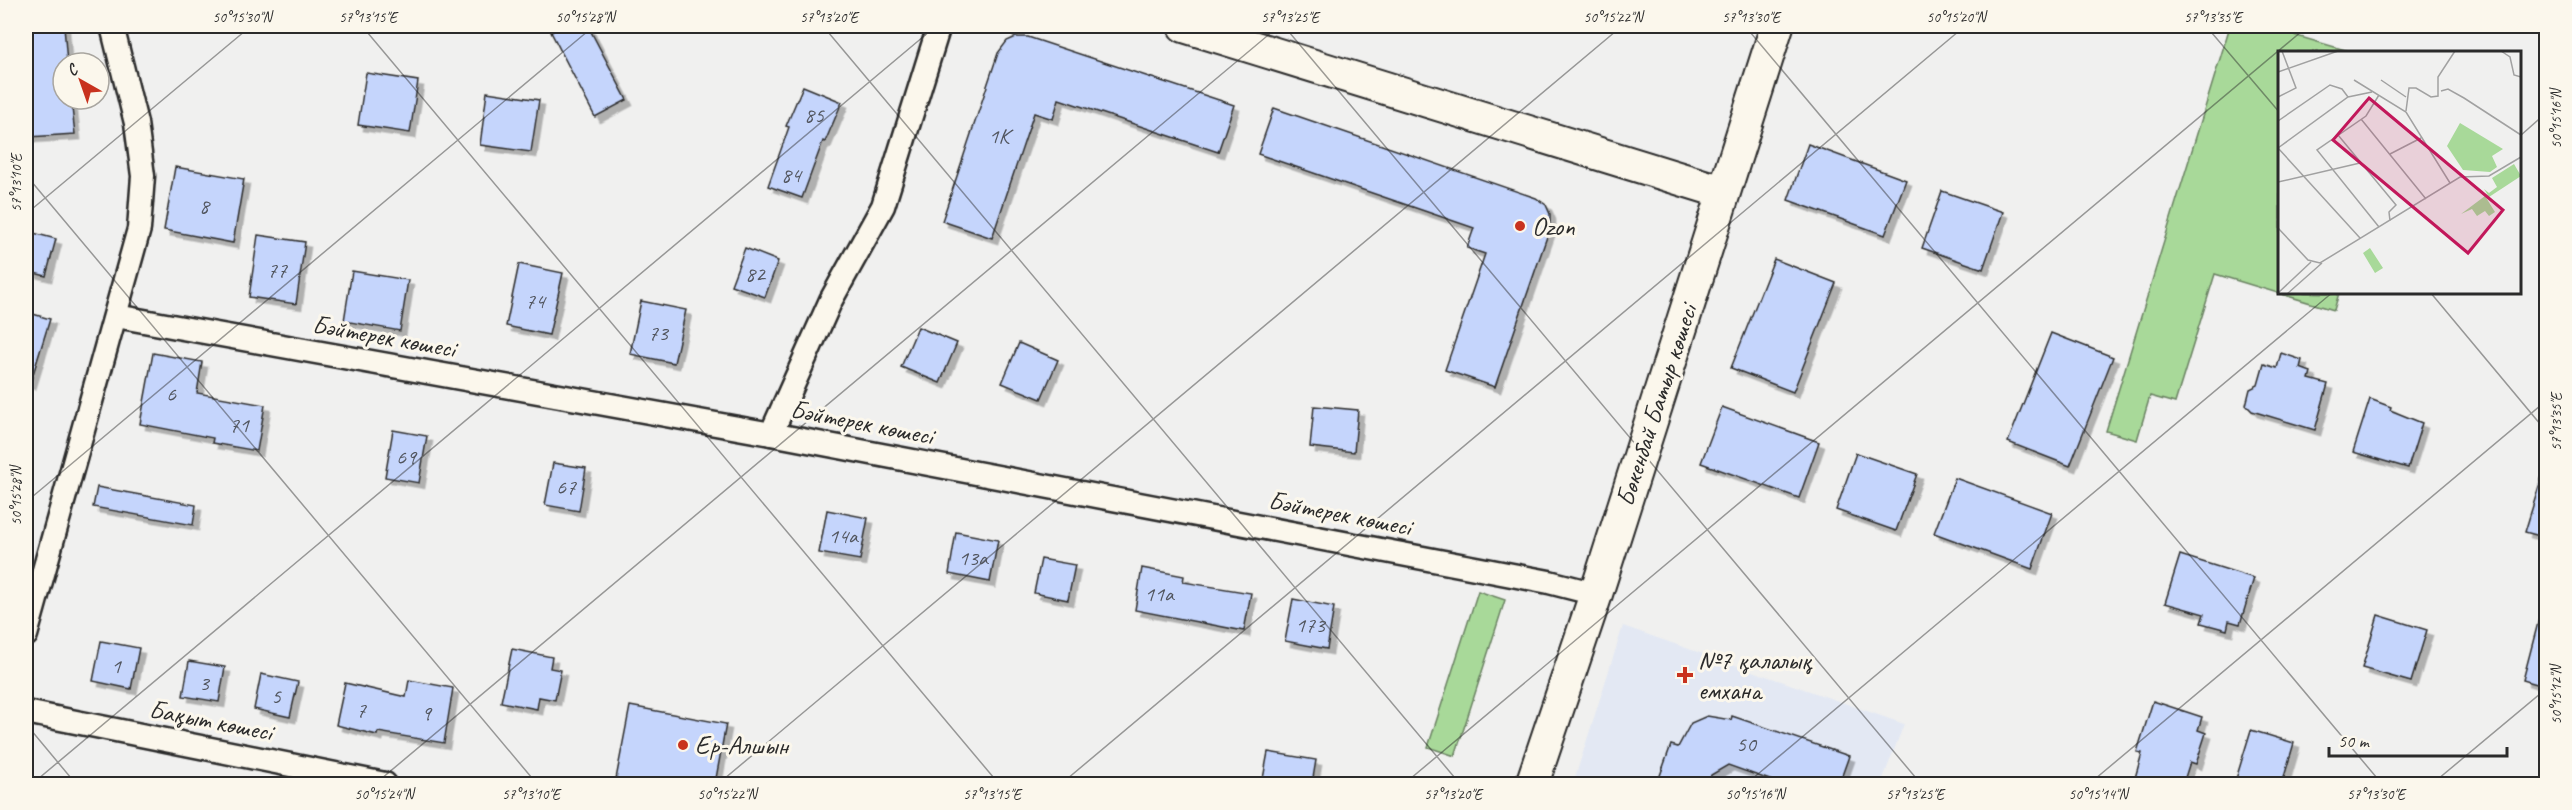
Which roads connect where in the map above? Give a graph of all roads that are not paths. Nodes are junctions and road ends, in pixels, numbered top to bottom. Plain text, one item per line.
1 (112, 26) edge
2 (939, 26) edge
3 (1184, 26) edge
4 (1777, 26) edge
5 (1723, 192) junction
6 (116, 316) junction
7 (771, 434) junction
8 (1596, 594) junction
9 (26, 634) edge
10 (26, 712) edge
11 (385, 784) edge
12 (1532, 784) edge

1 - 6 street
2 - 7 street
3 - 5 main road
4 - 5 main road, Бөкенбай Батыр көшесі
5 - 8 main road, Бөкенбай Батыр көшесі
6 - 7 street, Бәйтерек көшесі
6 - 9 street
7 - 8 street, Бәйтерек көшесі
8 - 12 main road, Бөкенбай Батыр көшесі
10 - 11 street, Бақыт көшесі

